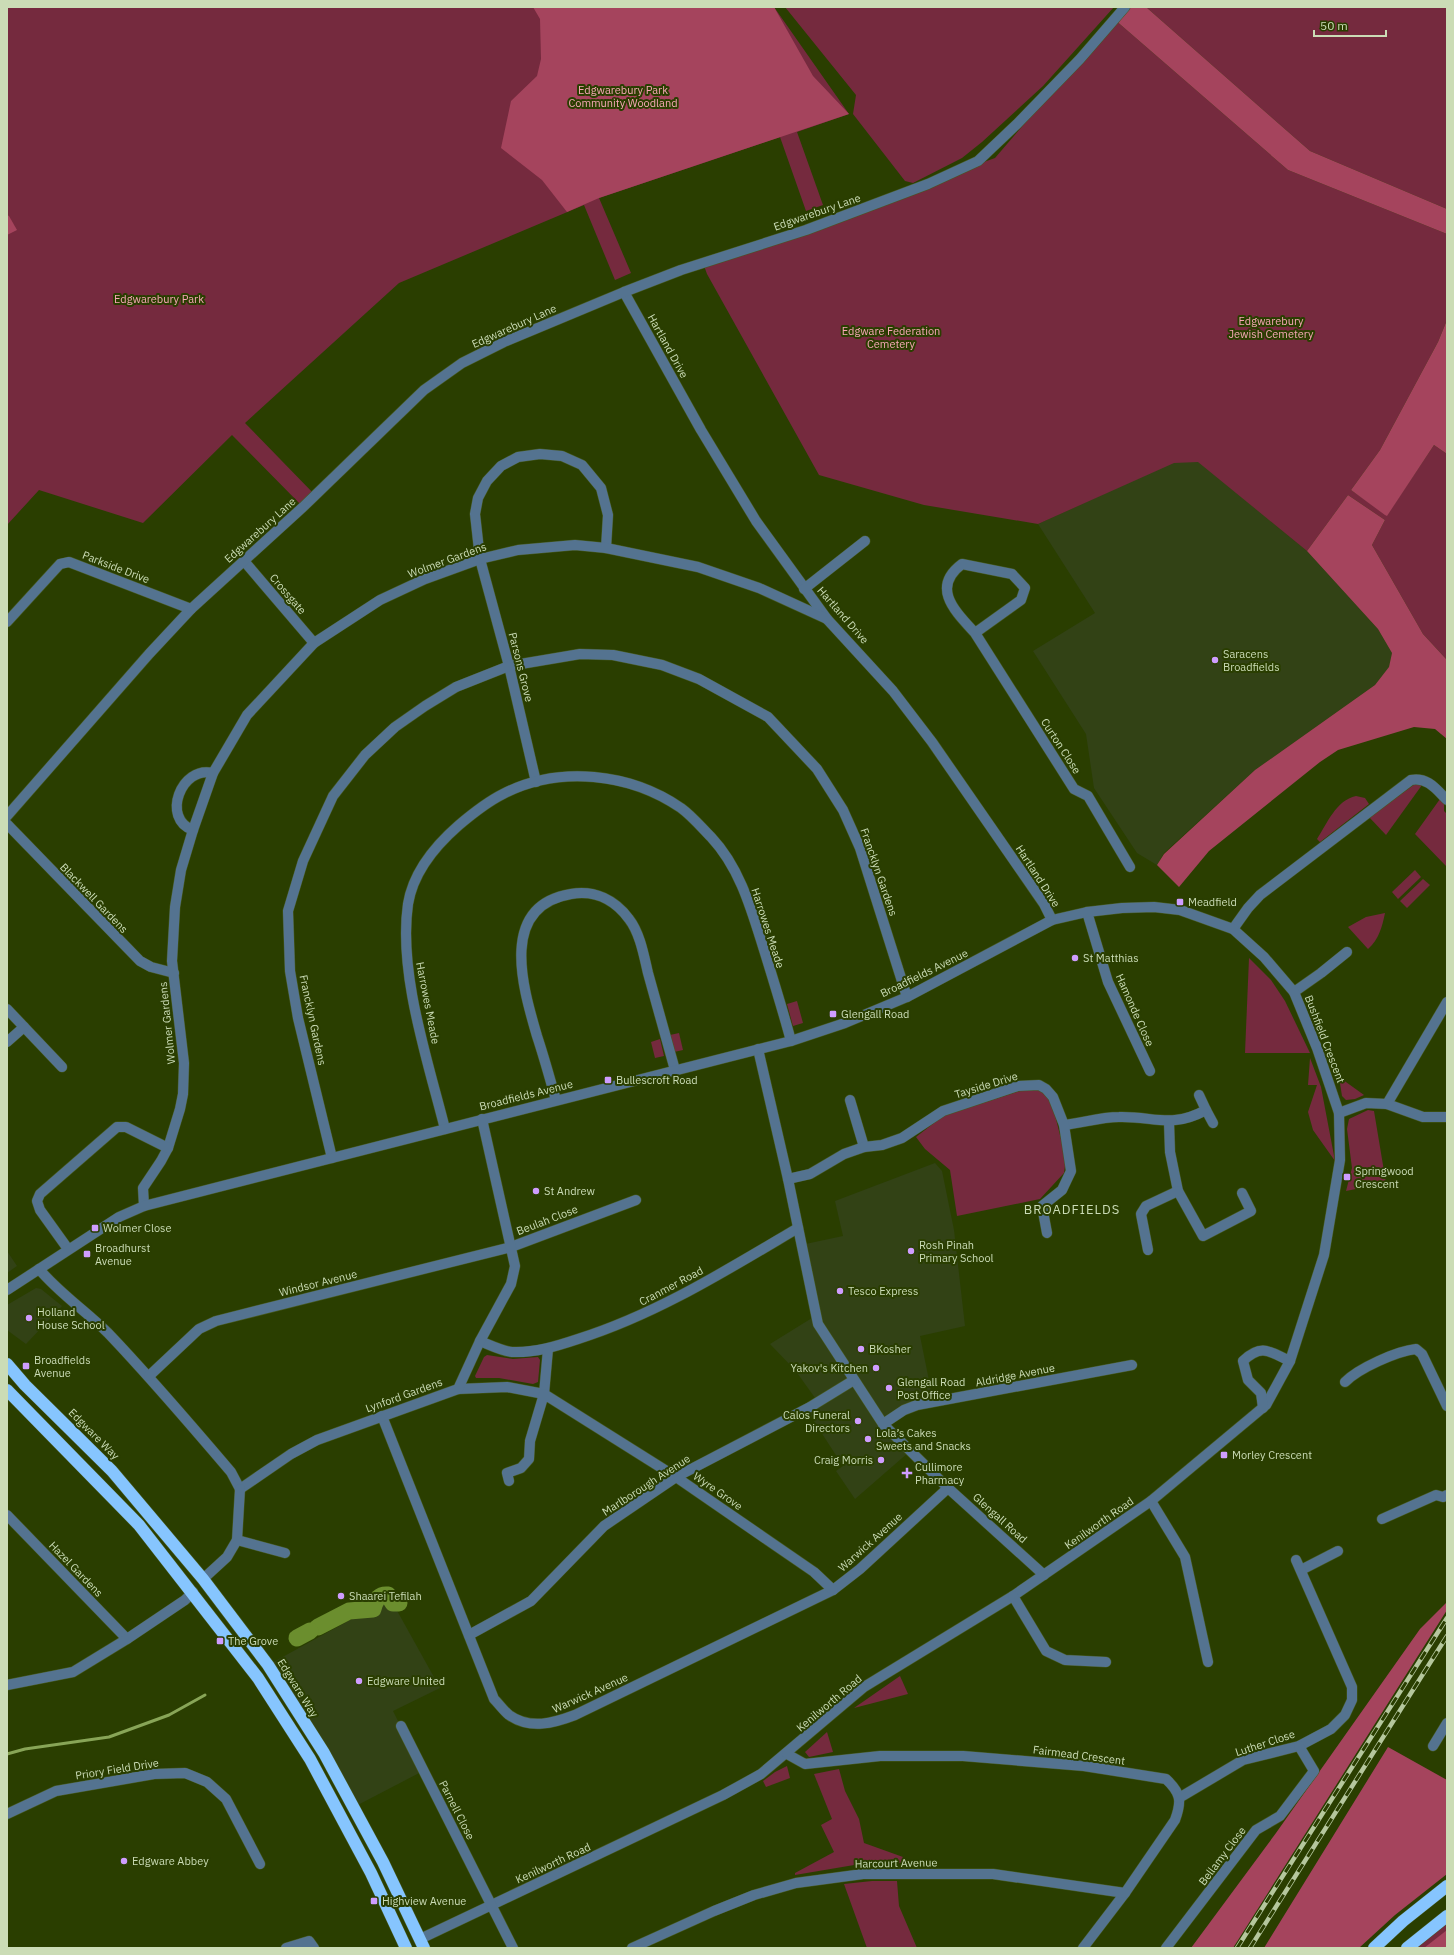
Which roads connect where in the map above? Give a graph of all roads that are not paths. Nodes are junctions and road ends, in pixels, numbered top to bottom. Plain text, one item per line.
1 (1125, 7) edge
2 (624, 292) junction
3 (864, 541) dead end
4 (606, 548) junction
5 (480, 559) junction
6 (244, 560) junction
7 (804, 589) junction
8 (191, 609) junction
9 (827, 619) junction
10 (7, 622) edge
11 (975, 633) junction
12 (314, 643) junction
13 (509, 666) junction
14 (213, 773) junction
15 (536, 782) junction
16 (1447, 800) edge
17 (7, 816) edge
18 (7, 824) edge
19 (193, 830) junction
20 (1130, 867) dead end
21 (1087, 912) junction
22 (1052, 920) junction
23 (1233, 929) junction
24 (1346, 952) dead end
25 (174, 973) junction
26 (1294, 992) junction
27 (907, 997) junction
28 (1447, 1002) edge
29 (7, 1009) edge
30 (24, 1027) junction
31 (792, 1041) junction
32 (7, 1042) edge
33 (758, 1049) junction
34 (62, 1067) dead end
35 (675, 1070) junction
36 (1150, 1071) dead end
37 (1199, 1095) dead end
38 (556, 1100) junction
39 (850, 1100) dead end
40 (1387, 1104) junction
41 (1206, 1110) junction
42 (1339, 1113) junction
43 (1447, 1117) edge
44 (482, 1119) junction
45 (1169, 1122) junction
46 (1213, 1123) dead end
47 (1064, 1126) junction
48 (445, 1129) junction
49 (864, 1147) junction
50 (168, 1148) junction
51 (332, 1158) junction
52 (788, 1179) junction
53 (1178, 1191) junction
54 (1242, 1193) dead end
55 (636, 1200) dead end
56 (144, 1206) junction
57 (798, 1228) junction
58 (1047, 1233) dead end
59 (511, 1246) junction
60 (68, 1249) junction
61 (1148, 1250) dead end
62 (39, 1269) junction
63 (7, 1290) edge
64 (480, 1341) junction
65 (548, 1348) junction
66 (1290, 1361) junction
67 (7, 1364) edge
68 (1132, 1365) dead end
69 (149, 1376) junction
70 (854, 1380) junction
71 (1345, 1382) dead end
72 (458, 1389) junction
73 (7, 1390) edge
74 (544, 1394) junction
75 (1447, 1406) edge
76 (1263, 1408) junction
77 (382, 1416) junction
78 (883, 1424) junction
79 (676, 1477) junction
80 (509, 1481) dead end
81 (948, 1488) junction
82 (240, 1489) junction
83 (1447, 1496) edge
84 (1151, 1501) junction
85 (7, 1515) edge
86 (1382, 1519) dead end
87 (237, 1540) junction
88 (1338, 1551) dead end
89 (285, 1553) dead end
90 (1296, 1560) dead end
91 (1300, 1570) junction
92 (1044, 1575) junction
93 (203, 1579) junction
94 (833, 1590) junction
95 (193, 1592) junction
96 (1013, 1596) junction
97 (469, 1635) junction
98 (127, 1639) junction
99 (1106, 1662) dead end
100 (1208, 1662) dead end
101 (7, 1685) edge
102 (1447, 1723) edge
103 (401, 1726) dead end
104 (1299, 1746) junction
105 (1433, 1746) dead end
106 (787, 1754) junction
107 (1180, 1798) junction
108 (7, 1814) edge
109 (260, 1864) dead end
110 (1447, 1886) edge
111 (1124, 1893) junction
112 (492, 1906) junction
113 (1447, 1916) edge
114 (422, 1943) edge
115 (286, 1948) edge
116 (314, 1948) edge
117 (406, 1948) edge
118 (513, 1948) edge
119 (632, 1948) edge
120 (1083, 1948) edge
121 (1166, 1948) edge
122 (1374, 1948) edge
123 (1407, 1948) edge

1 - 2 street, Edgwarebury Lane
2 - 6 street, Edgwarebury Lane
2 - 7 street, Hartland Drive
3 - 7 street
4 - 5 street, Wolmer Gardens
4 - 5 street, Parsons Grove
4 - 9 street, Wolmer Gardens
5 - 12 street, Wolmer Gardens
5 - 13 street, Parsons Grove
6 - 8 street, Edgwarebury Lane
6 - 12 street, Crossgate
7 - 9 street, Hartland Drive
8 - 10 street, Parkside Drive
8 - 17 street, Edgwarebury Lane
9 - 22 street, Hartland Drive
11 - 11 street, Curton Close
11 - 20 street, Curton Close
12 - 14 street, Wolmer Gardens
13 - 15 street, Parsons Grove
13 - 27 street, Francklyn Gardens
13 - 51 street, Francklyn Gardens
14 - 19 street, Wolmer Gardens
14 - 19 street
15 - 31 street, Harrowes Meade
15 - 48 street, Harrowes Meade
16 - 23 street
18 - 25 street, Blackwell Gardens
19 - 25 street, Wolmer Gardens
21 - 22 street, Bushfield Crescent
21 - 23 street, Bushfield Crescent
21 - 36 street, Hamonde Close
22 - 27 street, Broadfields Avenue
23 - 26 street, Bushfield Crescent
24 - 26 street
25 - 50 street, Wolmer Gardens
26 - 42 street, Bushfield Crescent
27 - 31 street, Broadfields Avenue
28 - 40 street
29 - 30 street
30 - 32 street
30 - 34 street
31 - 33 street, Broadfields Avenue
33 - 35 street, Broadfields Avenue
33 - 52 street, Glengall Road
35 - 38 street, Broadfields Avenue
35 - 38 street
37 - 41 street
38 - 44 street, Broadfields Avenue
39 - 49 street
40 - 42 street
40 - 43 street
41 - 45 street
41 - 46 street
42 - 66 street, Bushfield Crescent
44 - 48 street, Broadfields Avenue
44 - 59 street, Lynford Gardens
45 - 47 street
45 - 53 street
47 - 49 street, Tayside Drive
47 - 58 street, Tayside Drive
48 - 51 street, Broadfields Avenue
49 - 52 street, Tayside Drive
50 - 56 street, Wolmer Gardens
50 - 60 street
51 - 56 street, Broadfields Avenue
52 - 57 street, Glengall Road
53 - 54 street
53 - 61 street
55 - 59 street, Beulah Close
56 - 60 street, Broadfields Avenue
57 - 65 street, Cranmer Road
57 - 70 street, Glengall Road
59 - 64 street, Lynford Gardens
59 - 69 street, Windsor Avenue
60 - 62 street, Broadfields Avenue
62 - 63 street, Broadfields Avenue
62 - 69 street
64 - 65 street, Cranmer Road
64 - 72 street, Lynford Gardens
65 - 74 street
66 - 76 street, Bushfield Crescent
66 - 76 street
67 - 93 highway, Edgware Way
68 - 78 street, Aldridge Avenue
69 - 82 street
70 - 78 street, Glengall Road
70 - 79 street, Marlborough Avenue
71 - 75 street
72 - 74 street
72 - 77 street, Lynford Gardens
73 - 95 highway
74 - 79 street, Wyre Grove
74 - 80 street
76 - 84 street, Kenilworth Road
77 - 82 street, Lynford Gardens
77 - 97 street, Warwick Avenue
78 - 81 street, Glengall Road
79 - 94 street, Wyre Grove
79 - 97 street, Marlborough Avenue
81 - 92 street, Glengall Road
81 - 94 street, Warwick Avenue
82 - 87 street
83 - 86 street
84 - 92 street, Kenilworth Road
84 - 100 street
85 - 98 street, Hazel Gardens
87 - 89 street
87 - 93 street
88 - 91 street
90 - 91 street, Luther Close
91 - 104 street, Luther Close
92 - 96 street, Kenilworth Road
93 - 114 highway, Edgware Way
94 - 97 street, Warwick Avenue
95 - 98 street
95 - 117 highway
96 - 99 street
96 - 106 street, Kenilworth Road
98 - 101 street
102 - 105 street
103 - 112 street, Parnell Close
104 - 107 street, Luther Close
104 - 121 street, Bellamy Close
106 - 107 street, Fairmead Crescent
106 - 112 street, Kenilworth Road
107 - 111 street
108 - 109 street, Priory Field Drive
110 - 122 highway
111 - 119 street, Harcourt Avenue
111 - 120 street
112 - 114 street, Kenilworth Road
112 - 118 street
113 - 123 highway
115 - 116 street

